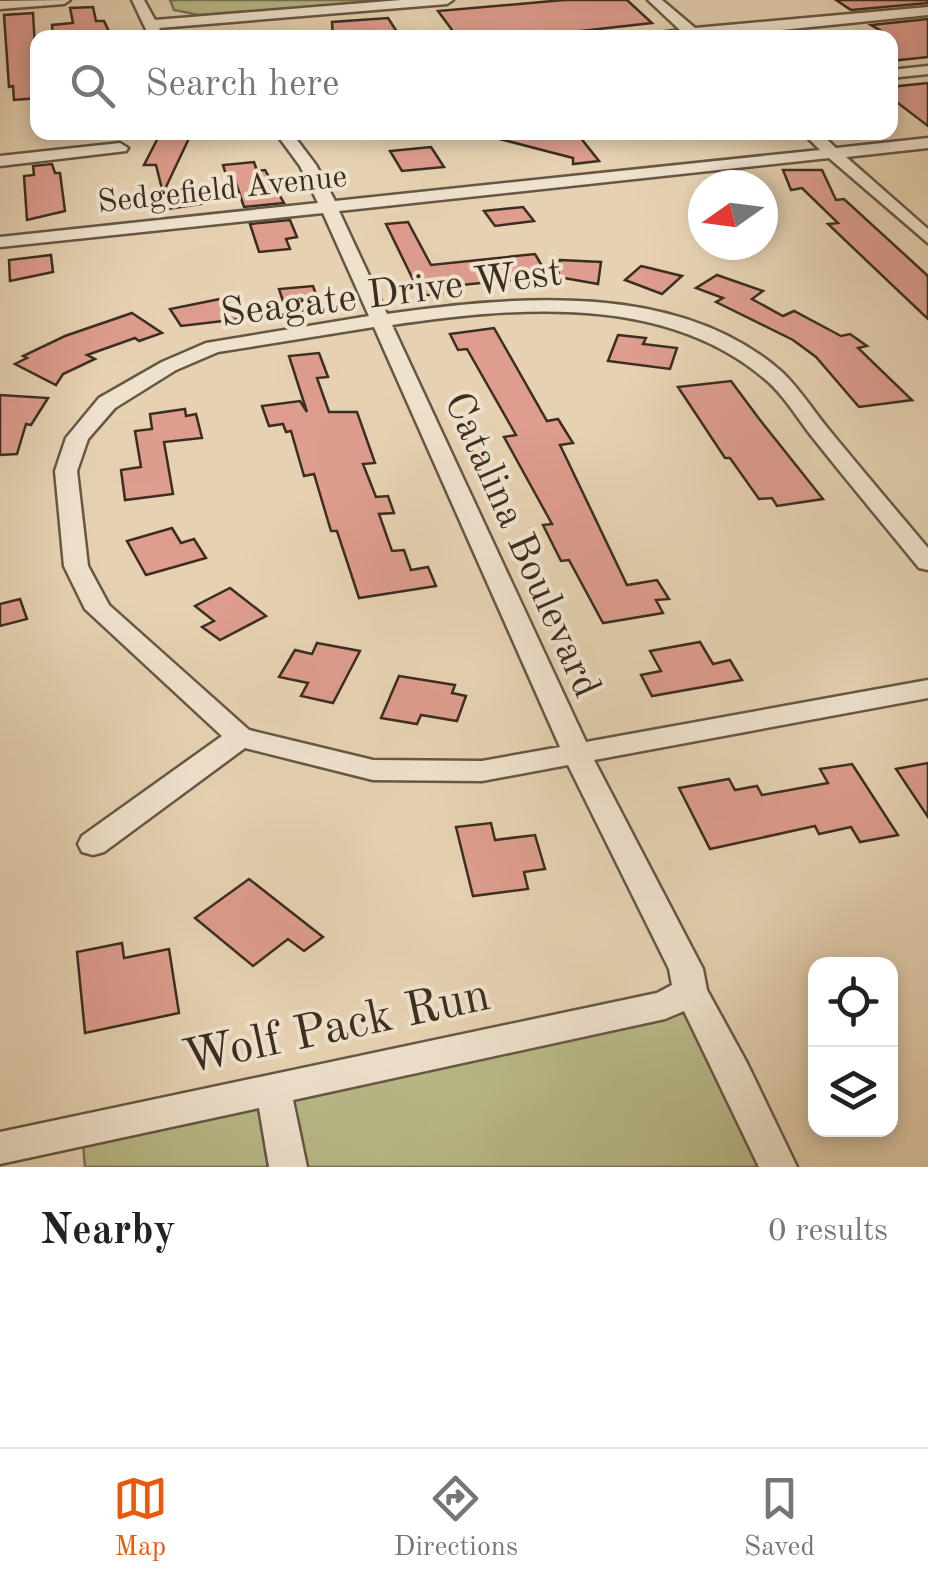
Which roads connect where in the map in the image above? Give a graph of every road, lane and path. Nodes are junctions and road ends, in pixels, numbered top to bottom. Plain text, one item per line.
1 (64, 0) edge
2 (138, 0) edge
3 (447, 0) edge
4 (654, 0) edge
5 (816, 0) edge
6 (0, 5) edge
7 (928, 11) edge
8 (843, 19) junction
9 (153, 30) edge
10 (162, 30) edge
11 (688, 30) edge
12 (741, 30) edge
13 (928, 70) edge
14 (898, 73) edge
15 (288, 140) edge
16 (818, 140) edge
17 (928, 144) edge
18 (120, 148) dead end
19 (834, 154) junction
20 (0, 161) edge
21 (329, 207) junction
22 (926, 235) edge
23 (0, 242) edge
24 (384, 322) junction
25 (928, 564) edge
26 (928, 689) edge
27 (240, 737) junction
28 (578, 756) junction
29 (93, 844) dead end
30 (690, 991) junction
31 (272, 1089) junction
32 (0, 1148) edge
33 (288, 1167) edge
34 (778, 1167) edge

1 - 6 street
2 - 9 street
3 - 10 street
4 - 11 street
5 - 8 street
7 - 8 street
8 - 12 street
13 - 14 street
15 - 21 street, Catalina Boulevard
16 - 19 street
17 - 19 street, Sedgefield Avenue
18 - 20 street
19 - 21 street, Sedgefield Avenue
19 - 22 street
21 - 23 street, Sedgefield Avenue
21 - 24 street, Catalina Boulevard
24 - 25 street, Seagate Drive West
24 - 27 street, Seagate Drive West
24 - 28 street, Catalina Boulevard
26 - 28 street, Seagate Drive West
27 - 28 street, Seagate Drive West
27 - 29 street
28 - 30 street, Catalina Boulevard
30 - 31 street, Wolf Pack Run
30 - 34 street, Catalina Boulevard
31 - 32 street, Wolf Pack Run
31 - 33 street

